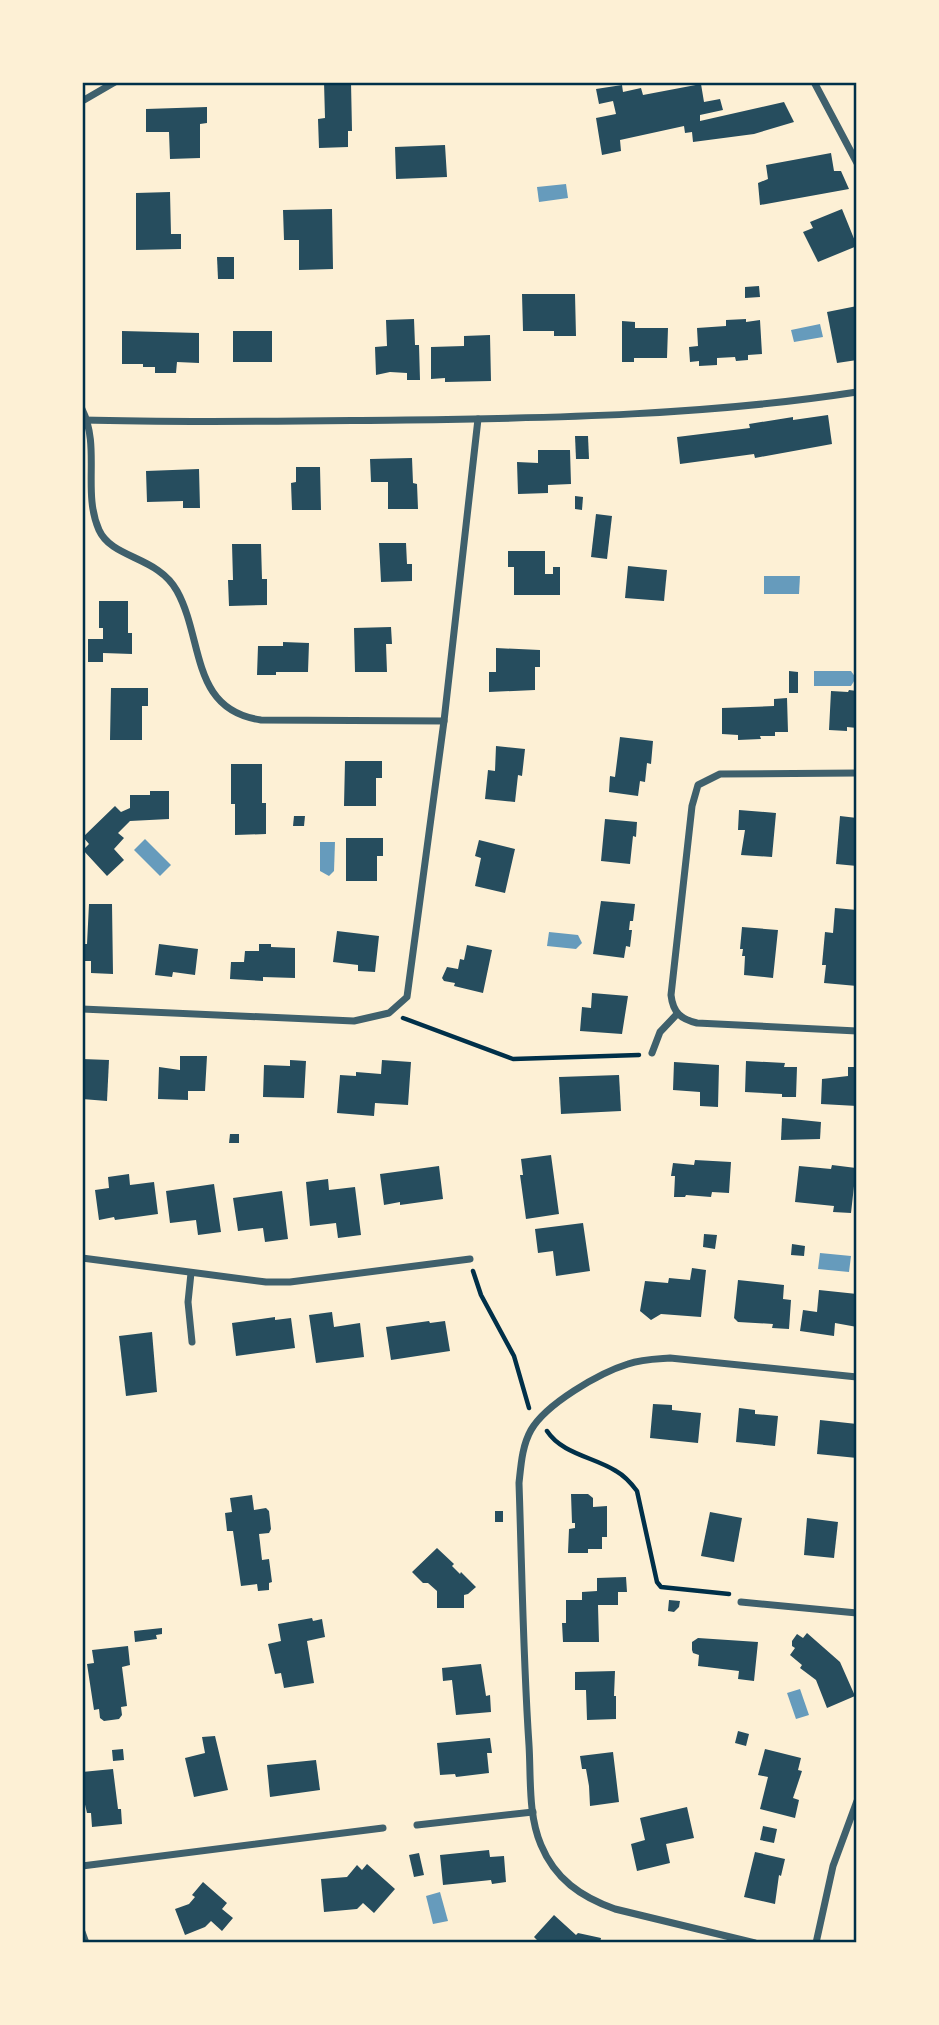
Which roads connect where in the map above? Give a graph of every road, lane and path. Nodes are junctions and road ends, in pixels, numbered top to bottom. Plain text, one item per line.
1 (115, 82) edge
2 (814, 82) edge
3 (83, 99) edge
4 (82, 110) edge
5 (857, 163) edge
6 (857, 393) edge
7 (82, 409) edge
8 (478, 419) junction
9 (85, 420) edge
10 (444, 721) junction
11 (857, 773) edge
12 (82, 1009) edge
13 (390, 1013) junction
14 (677, 1014) junction
15 (857, 1031) edge
16 (652, 1053) joint
17 (82, 1258) edge
18 (470, 1259) joint
19 (191, 1273) junction
20 (192, 1342) dead end
21 (857, 1377) edge
22 (539, 1418) junction
23 (741, 1602) joint
24 (857, 1613) edge
25 (857, 1801) edge
26 (533, 1812) junction
27 (417, 1825) dead end
28 (383, 1828) dead end
29 (82, 1866) edge
30 (82, 1932) edge
31 (86, 1943) edge
32 (755, 1943) edge
33 (816, 1943) edge

1 - 3 street
2 - 5 street
3 - 4 street
6 - 8 street
7 - 9 street
8 - 9 street
8 - 10 street
9 - 10 street
10 - 13 street
11 - 14 street
12 - 13 street
13 - 16 path
14 - 15 street
14 - 16 street
17 - 19 street
18 - 19 street
18 - 22 path
19 - 20 street
21 - 22 street
22 - 23 path
22 - 26 street
23 - 24 street
25 - 33 street
26 - 27 street
26 - 32 street
28 - 29 street
30 - 31 street

